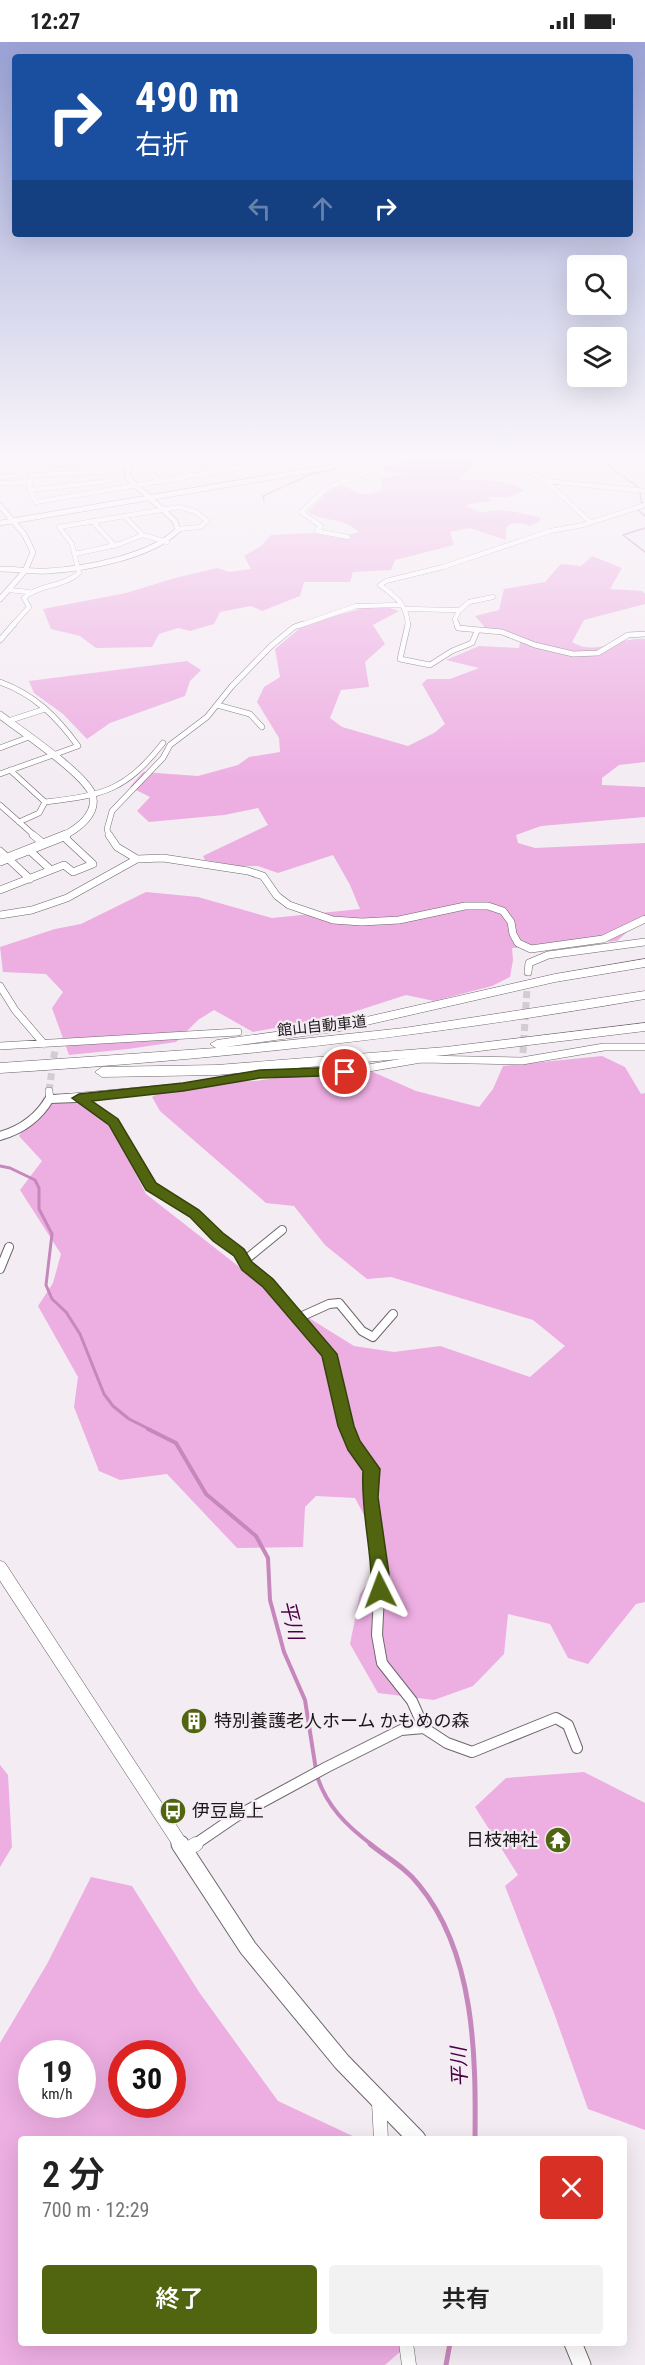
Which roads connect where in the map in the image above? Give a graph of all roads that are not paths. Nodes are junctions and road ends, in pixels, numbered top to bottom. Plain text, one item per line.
1 (29, 566) edge
2 (445, 566) edge
3 (78, 567) joint
4 (0, 569) edge
5 (27, 570) junction
6 (8, 590) junction
7 (30, 592) junction
8 (493, 597) dead end
9 (0, 598) edge
10 (403, 607) junction
11 (459, 611) junction
12 (477, 631) junction
13 (645, 634) edge
14 (1, 638) edge
15 (0, 682) edge
16 (217, 705) junction
17 (45, 709) junction
18 (0, 715) edge
19 (8, 721) junction
20 (262, 727) dead end
21 (29, 737) junction
22 (164, 743) dead end
23 (0, 748) edge
24 (52, 755) junction
25 (10, 770) junction
26 (0, 774) edge
27 (94, 796) junction
28 (45, 802) junction
29 (0, 805) edge
30 (19, 822) junction
31 (63, 836) junction
32 (44, 844) junction
33 (29, 850) junction
34 (0, 851) edge
35 (137, 859) junction
36 (4, 860) edge
37 (51, 870) junction
38 (30, 879) junction
39 (0, 890) edge
40 (0, 915) edge
41 (645, 919) edge
42 (626, 930) junction
43 (644, 942) edge
44 (645, 963) edge
45 (645, 971) edge
46 (528, 972) dead end
47 (0, 986) edge
48 (645, 994) edge
49 (645, 1005) edge
50 (339, 1027) junction
51 (645, 1027) edge
52 (238, 1032) dead end
53 (645, 1037) edge
54 (44, 1044) junction
55 (494, 1045) junction
56 (0, 1046) edge
57 (645, 1047) edge
58 (102, 1067) junction
59 (0, 1068) edge
60 (0, 1078) edge
61 (79, 1098) junction
62 (0, 1136) edge
63 (282, 1230) dead end
64 (9, 1247) dead end
65 (244, 1261) junction
66 (0, 1269) edge
67 (393, 1314) dead end
68 (298, 1318) junction
69 (0, 1568) edge
70 (424, 1728) junction
71 (577, 1748) dead end
72 (185, 1851) junction
73 (379, 2100) junction
74 (381, 2136) edge
75 (414, 2136) edge
76 (406, 2346) edge
77 (574, 2346) edge
78 (409, 2365) edge
79 (582, 2365) edge

1 - 5 street
2 - 10 street
3 - 5 street
3 - 7 street
4 - 5 street
5 - 6 street
6 - 7 street
6 - 9 street
7 - 14 street
8 - 11 street
10 - 11 street
10 - 12 street
10 - 16 street
11 - 12 street
12 - 13 street
15 - 17 street
16 - 20 street
16 - 35 street
17 - 19 street
17 - 24 street
18 - 19 street
19 - 21 street
21 - 23 street
21 - 24 street
22 - 27 street
24 - 25 street
24 - 27 street
25 - 26 street
25 - 28 street
27 - 28 street
27 - 31 street
28 - 30 street
29 - 30 street
30 - 32 street
31 - 32 street
31 - 37 street
32 - 33 street
33 - 36 street
33 - 37 street
34 - 36 street
35 - 40 street
35 - 42 street
36 - 38 street
37 - 38 street
38 - 39 street
41 - 42 street
42 - 43 street
43 - 46 street
44 - 50 highway
45 - 50 highway
47 - 54 street
48 - 58 highway, 館山自動車道
49 - 58 highway, 館山自動車道
50 - 58 highway
51 - 55 highway
52 - 54 street
53 - 55 highway
54 - 56 street
55 - 58 highway
57 - 61 street
58 - 59 highway, 館山自動車道
58 - 60 highway, 館山自動車道
61 - 62 street
61 - 65 street
63 - 65 street
64 - 66 street
65 - 68 street
67 - 68 street
68 - 70 street
69 - 72 street
70 - 71 street
70 - 72 street
72 - 73 street
73 - 74 street
73 - 75 street
76 - 78 street
77 - 79 street

